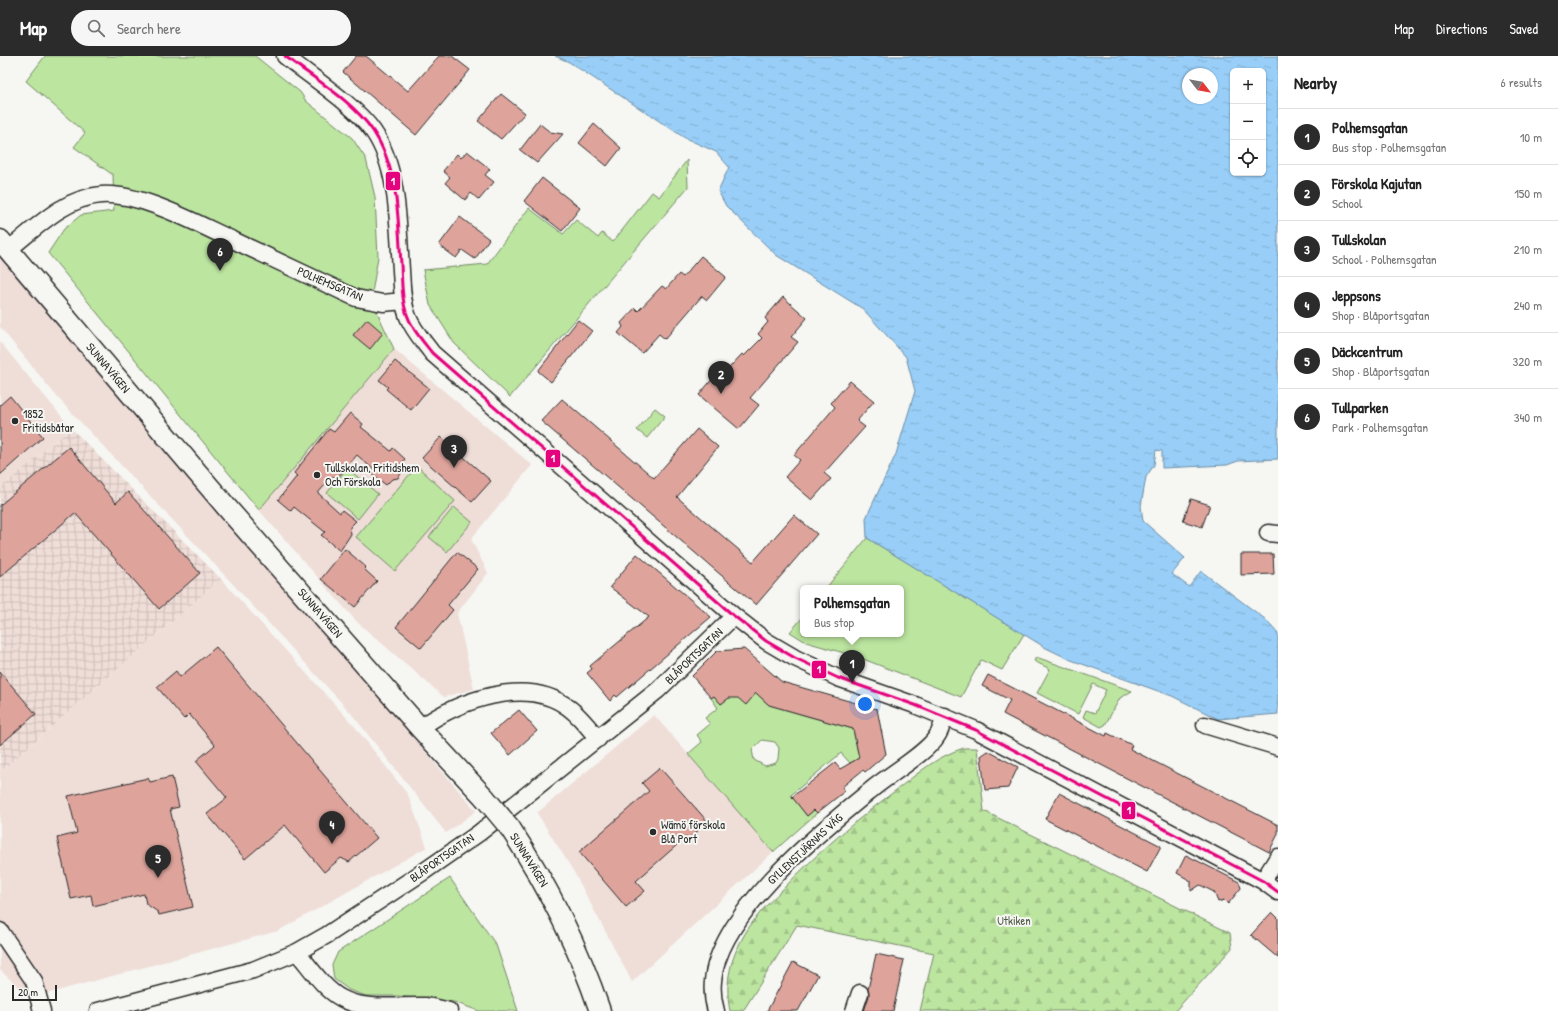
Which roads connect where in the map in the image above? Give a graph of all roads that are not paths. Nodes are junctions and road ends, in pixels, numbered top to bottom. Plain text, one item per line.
1 (285, 56) edge
2 (4, 245) edge
3 (403, 301) junction
4 (734, 616) junction
5 (945, 716) junction
6 (1205, 725) dead end
7 (420, 728) junction
8 (598, 739) junction
9 (1278, 747) edge
10 (1278, 857) edge
11 (1263, 882) junction
12 (1278, 892) edge
13 (0, 931) edge
14 (297, 952) junction
15 (860, 993) dead end
16 (42, 1011) edge
17 (98, 1011) edge
18 (449, 1011) edge
19 (600, 1011) edge
20 (716, 1011) edge
21 (854, 1011) edge

1 - 3 street
2 - 3 street, POLHEMSGATAN
2 - 7 main road, SUNNAVÄGEN
3 - 4 street
4 - 5 street
4 - 8 street, BLÅPORTSGATAN
5 - 11 street
5 - 20 street, GYLLENSTJÄRNAS VÄG
6 - 9 street
7 - 8 street
7 - 19 main road, SUNNAVÄGEN, bridge
8 - 14 street, BLÅPORTSGATAN
10 - 11 street
11 - 12 street
13 - 16 street
14 - 17 street, BLÅPORTSGATAN
14 - 18 street
15 - 21 street

